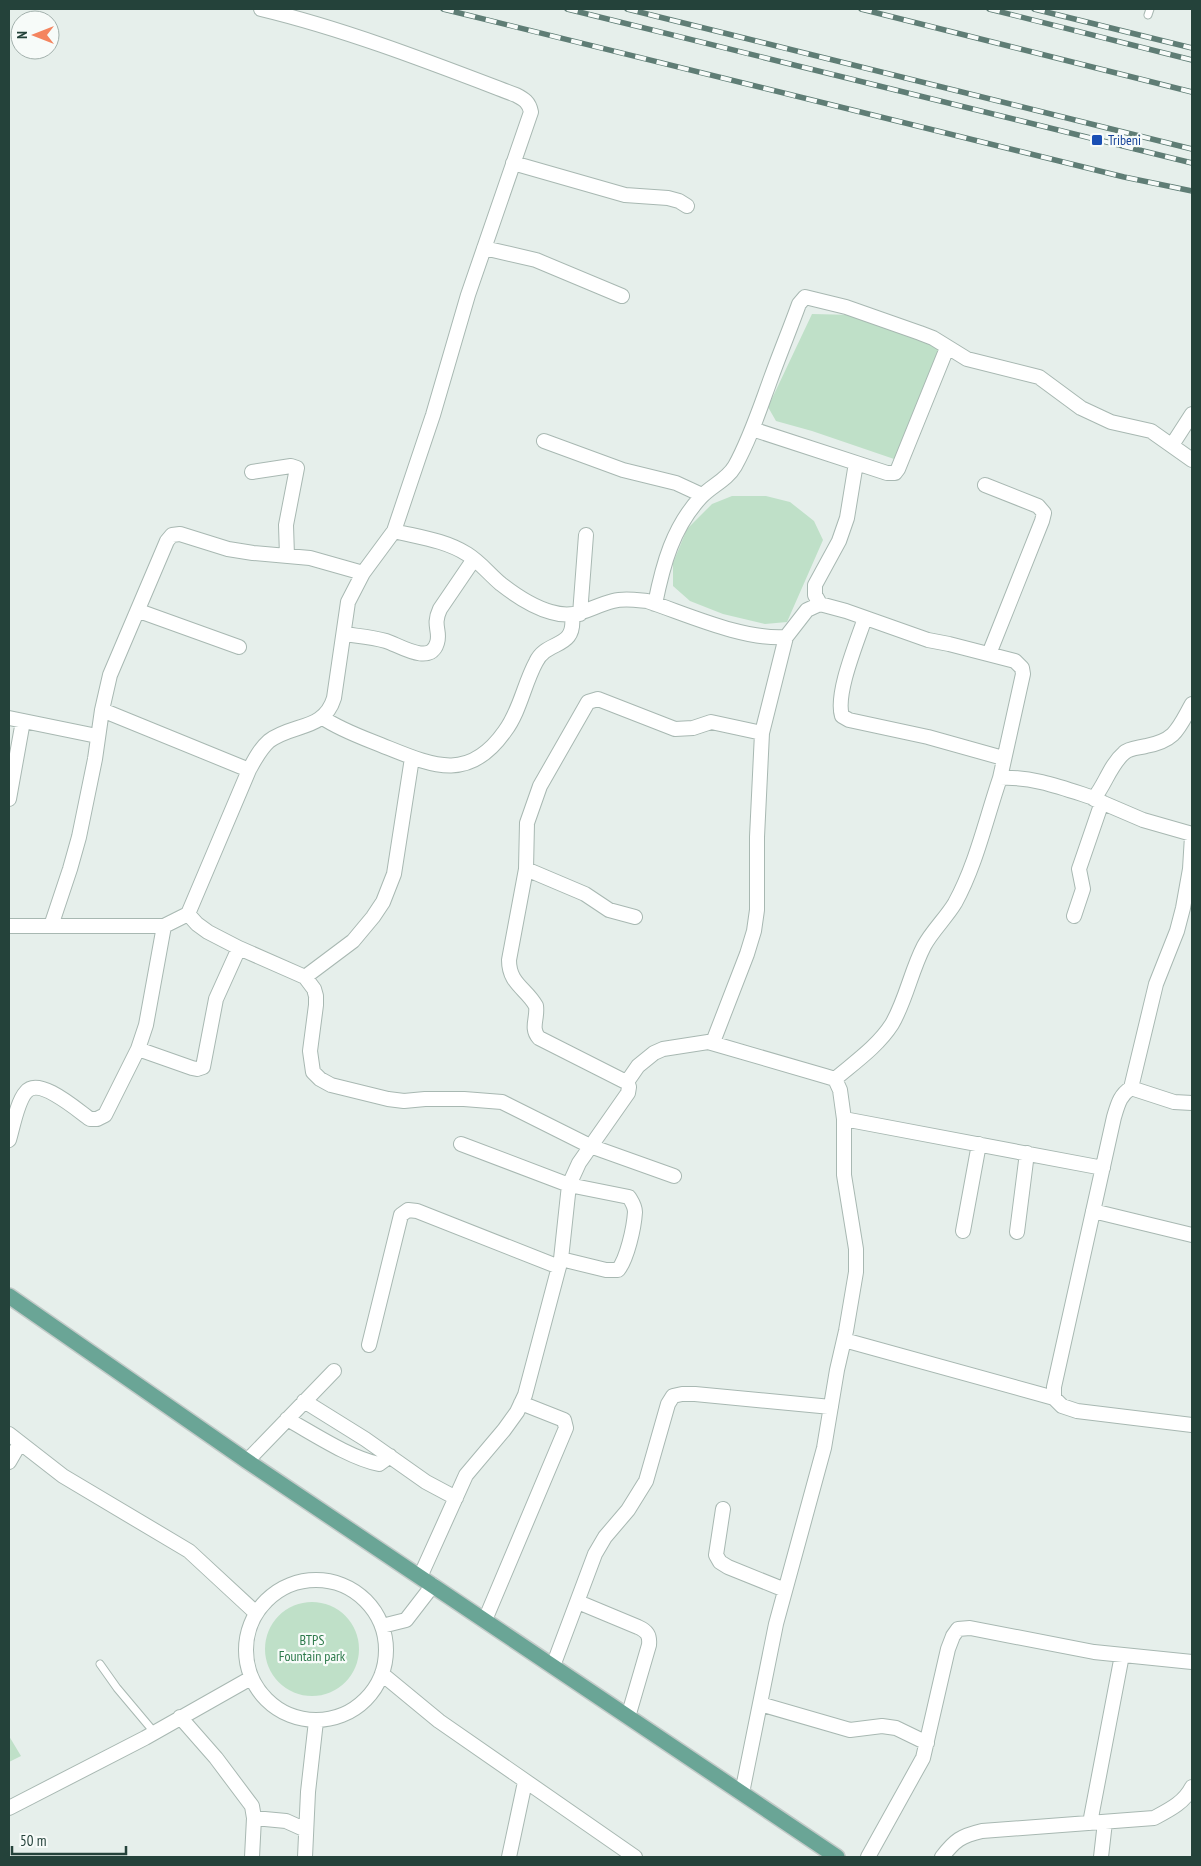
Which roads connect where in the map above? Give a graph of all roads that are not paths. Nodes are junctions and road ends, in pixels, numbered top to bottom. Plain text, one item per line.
1 (262, 9) edge
2 (513, 163) junction
3 (687, 206) dead end
4 (484, 248) junction
5 (622, 296) dead end
6 (947, 348) junction
7 (1192, 414) edge
8 (752, 429) junction
9 (544, 441) dead end
10 (1172, 445) junction
11 (1192, 460) edge
12 (856, 464) junction
13 (252, 472) dead end
14 (985, 485) dead end
15 (702, 495) junction
16 (394, 531) junction
17 (586, 535) dead end
18 (287, 556) junction
19 (474, 559) junction
20 (363, 573) junction
21 (655, 604) junction
22 (820, 604) junction
23 (138, 611) junction
24 (576, 615) junction
25 (865, 618) junction
26 (344, 634) junction
27 (786, 637) junction
28 (239, 647) dead end
29 (989, 654) junction
30 (1192, 704) edge
31 (102, 710) junction
32 (9, 718) edge
33 (324, 718) junction
34 (23, 722) junction
35 (762, 733) junction
36 (97, 736) junction
37 (412, 758) junction
38 (1003, 758) junction
39 (249, 770) junction
40 (1000, 778) junction
41 (9, 799) edge
42 (1098, 800) junction
43 (1192, 835) edge
44 (526, 869) junction
45 (188, 914) junction
46 (1074, 916) dead end
47 (635, 917) dead end
48 (9, 926) edge
49 (51, 926) junction
50 (164, 926) junction
51 (238, 948) junction
52 (305, 977) junction
53 (713, 1042) junction
54 (138, 1049) junction
55 (835, 1080) junction
56 (626, 1081) junction
57 (1131, 1088) junction
58 (1192, 1103) edge
59 (844, 1119) junction
60 (9, 1140) edge
61 (461, 1144) dead end
62 (979, 1144) junction
63 (590, 1146) junction
64 (1027, 1154) junction
65 (1103, 1168) junction
66 (674, 1176) dead end
67 (569, 1185) junction
68 (1093, 1211) junction
69 (963, 1231) dead end
70 (1017, 1232) dead end
71 (1192, 1235) edge
72 (560, 1263) junction
73 (9, 1296) edge
74 (844, 1340) junction
75 (369, 1345) dead end
76 (334, 1372) dead end
77 (1054, 1398) junction
78 (304, 1402) junction
79 (521, 1403) junction
80 (831, 1407) junction
81 (287, 1419) junction
82 (1192, 1425) edge
83 (9, 1434) edge
84 (20, 1443) junction
85 (390, 1456) junction
86 (247, 1461) junction
87 (9, 1462) edge
88 (456, 1498) junction
89 (722, 1509) dead end
90 (427, 1581) junction
91 (785, 1590) junction
92 (578, 1602) junction
93 (256, 1613) junction
94 (485, 1620) junction
95 (382, 1626) junction
96 (1122, 1655) junction
97 (1192, 1662) edge
98 (100, 1664) dead end
99 (553, 1666) junction
100 (382, 1674) junction
101 (251, 1678) junction
102 (760, 1704) junction
103 (180, 1717) junction
104 (628, 1717) junction
105 (316, 1721) junction
106 (154, 1732) junction
107 (927, 1743) junction
108 (525, 1782) junction
109 (1192, 1787) edge
110 (742, 1793) junction
111 (9, 1808) edge
112 (254, 1818) junction
113 (1105, 1822) junction
114 (1090, 1823) junction
115 (306, 1830) junction
116 (252, 1857) edge
117 (305, 1857) edge
118 (509, 1857) edge
119 (635, 1857) edge
120 (837, 1857) edge
121 (868, 1857) edge
122 (942, 1857) edge
123 (1101, 1857) edge

1 - 2 street
2 - 3 street
2 - 4 street
4 - 5 street
4 - 16 street
6 - 8 street
6 - 10 street
6 - 12 street
7 - 10 street
8 - 12 street
8 - 15 street
9 - 15 street
10 - 11 street
12 - 22 street
13 - 18 street
14 - 29 street
15 - 21 street
16 - 19 street
16 - 20 street
17 - 24 street
18 - 20 street
18 - 23 street
19 - 24 street
19 - 26 street
20 - 26 street
21 - 24 street
21 - 27 street
22 - 25 street
22 - 27 street
23 - 28 street
23 - 31 street
24 - 37 street
25 - 29 street
25 - 38 street
26 - 33 street
27 - 35 street
29 - 38 street
30 - 42 street
31 - 36 street
31 - 39 street
32 - 34 street
33 - 37 street
33 - 39 street
34 - 36 street
34 - 41 street
35 - 44 street
35 - 53 street
36 - 49 street
37 - 52 street
38 - 40 street
39 - 45 street
40 - 42 street
40 - 55 street
42 - 43 street
42 - 46 street
43 - 57 street
44 - 47 street
44 - 56 street
45 - 50 street
45 - 51 street
48 - 49 street
49 - 50 street
50 - 54 street
51 - 52 street
51 - 54 street
52 - 63 street
53 - 55 street
53 - 56 street
54 - 60 street
55 - 59 street
56 - 63 street
57 - 58 street
57 - 65 street
59 - 62 street
59 - 74 street
61 - 67 street
62 - 64 street
62 - 69 street
63 - 66 street
63 - 67 street
64 - 65 street
64 - 70 street
65 - 68 street
67 - 72 street
67 - 72 street
68 - 71 street
68 - 77 street
72 - 75 street
72 - 79 street
73 - 86 main road
74 - 77 street
74 - 80 street
76 - 78 street
77 - 82 street
78 - 81 street
78 - 85 street
79 - 88 street
79 - 94 street
80 - 91 street
80 - 92 street
81 - 85 street
81 - 86 street
83 - 84 street
84 - 87 street
84 - 93 street
85 - 88 street
86 - 90 main road
88 - 90 street
89 - 91 street
90 - 94 main road
90 - 95 street
91 - 102 street
92 - 99 street
92 - 104 street
93 - 95 street
93 - 101 street
94 - 99 main road
95 - 100 street
96 - 97 street
96 - 107 street
96 - 114 street
98 - 106 lane
99 - 104 main road
100 - 105 street
100 - 108 street
101 - 103 street
101 - 105 street
102 - 107 street
102 - 110 street
103 - 106 street
103 - 112 street
104 - 110 main road
105 - 115 street
106 - 111 street
107 - 121 street
108 - 118 street
108 - 119 street
109 - 113 street
110 - 120 main road
112 - 115 street
112 - 116 street
113 - 114 street
113 - 123 street
114 - 122 street
115 - 117 street

